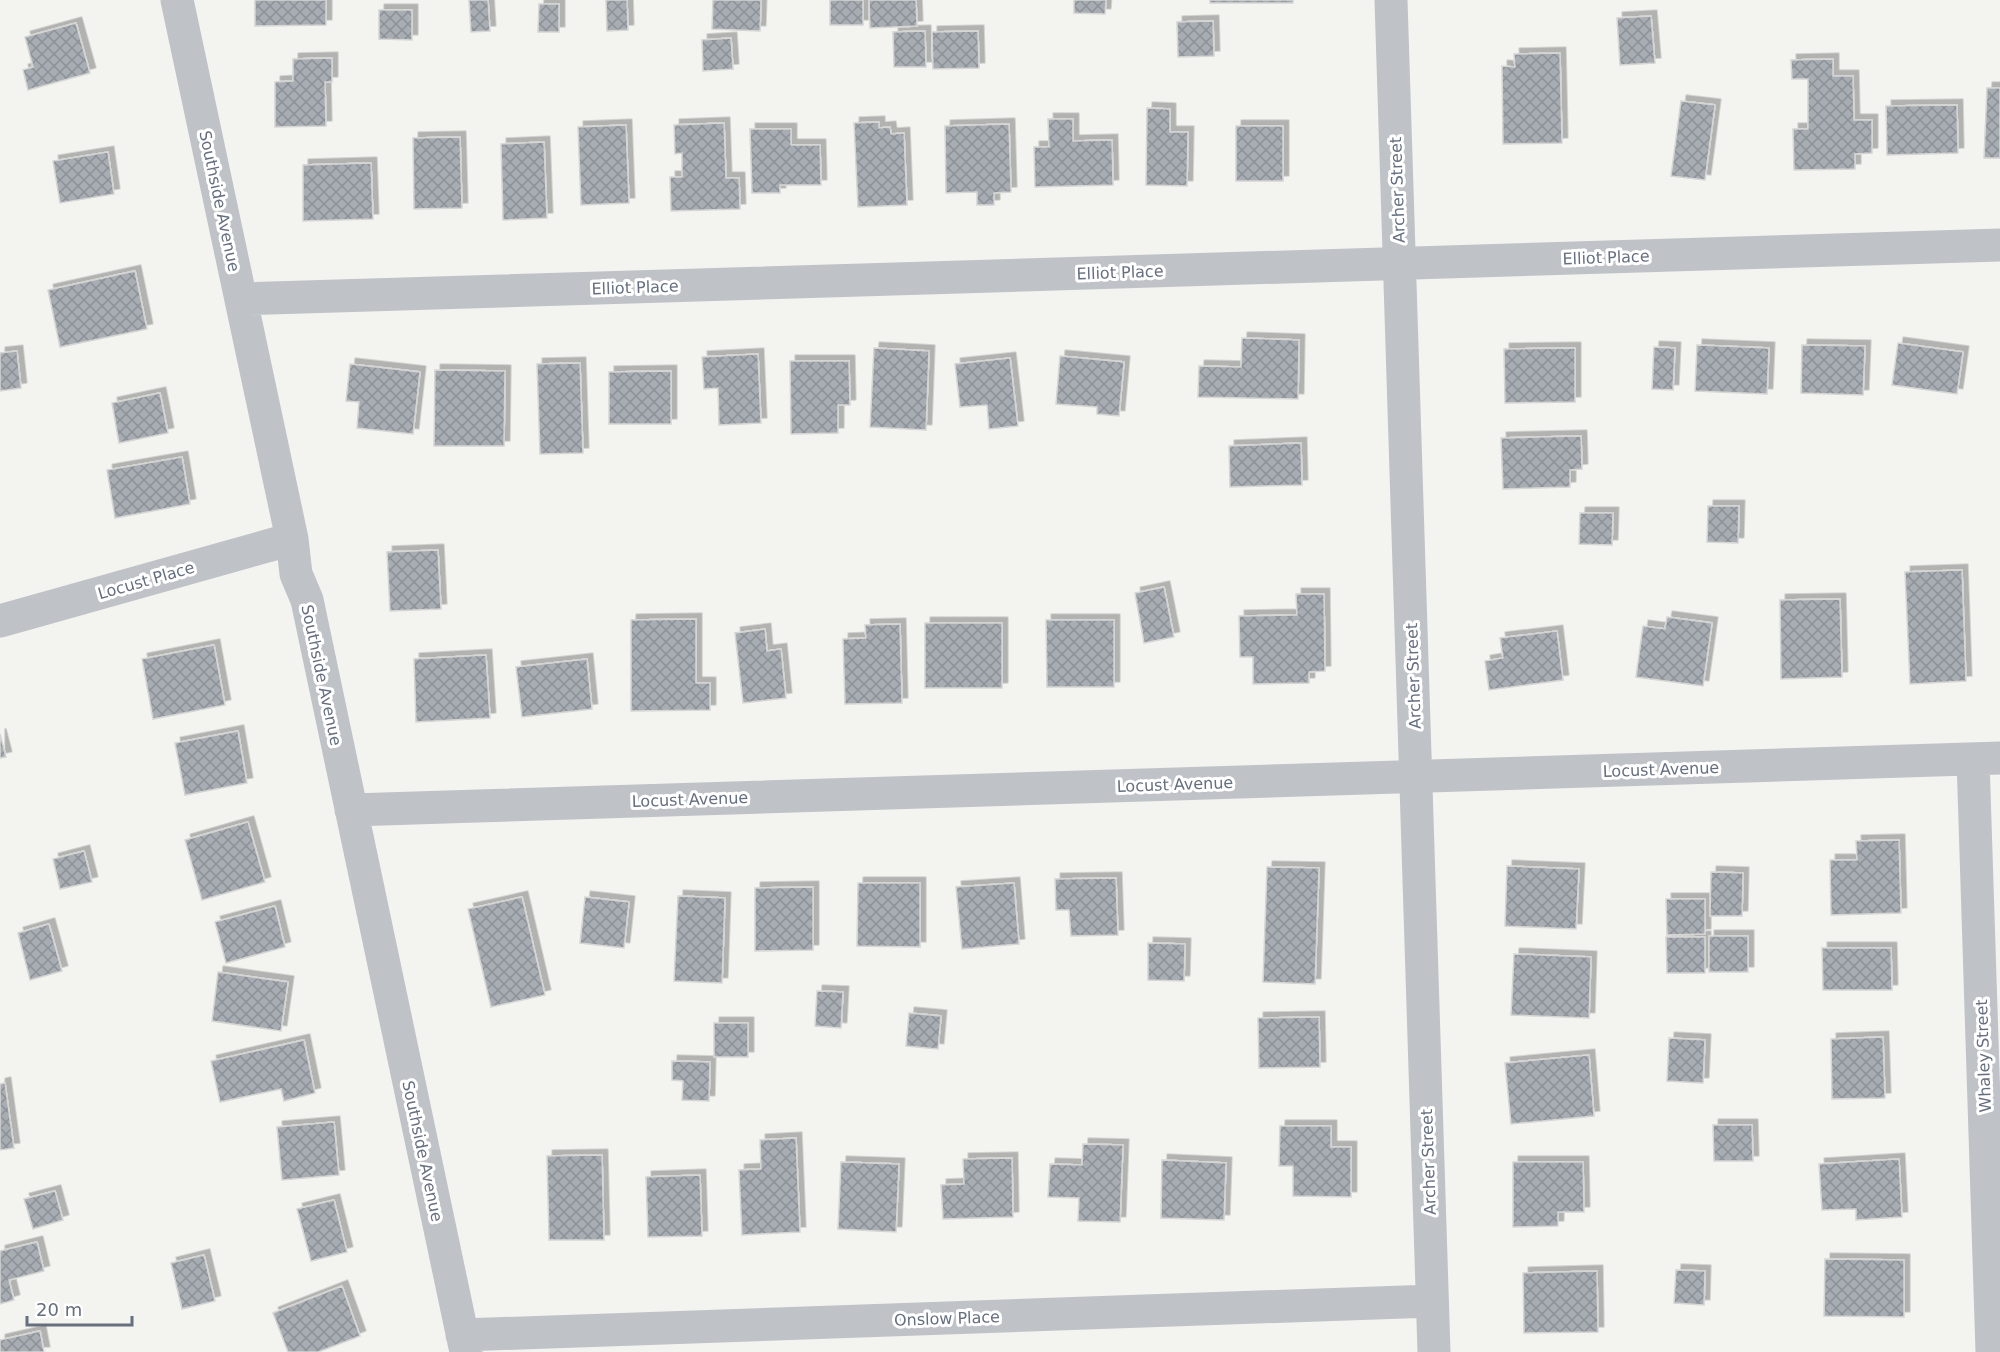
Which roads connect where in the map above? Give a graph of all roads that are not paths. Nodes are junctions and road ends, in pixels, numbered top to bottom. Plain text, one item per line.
1 (177, 0) edge
2 (1391, 0) edge
3 (2000, 245) edge
4 (1400, 263) junction
5 (241, 299) junction
6 (292, 539) junction
7 (0, 621) edge
8 (1986, 759) edge
9 (1417, 776) junction
10 (351, 810) junction
11 (1432, 1301) junction
12 (464, 1343) edge
13 (1434, 1352) edge
14 (1992, 1352) edge

1 - 5 street, Southside Avenue
2 - 4 street, Archer Street
3 - 4 street, Elliot Place
4 - 5 street, Elliot Place
4 - 9 street, Archer Street
5 - 6 street, Southside Avenue
6 - 7 street, Locust Place
6 - 10 street, Southside Avenue
8 - 9 street, Locust Avenue
8 - 14 street, Whaley Street
9 - 10 street, Locust Avenue
9 - 11 street, Archer Street
10 - 12 street, Southside Avenue
11 - 12 street, Onslow Place
11 - 13 street, Archer Street

